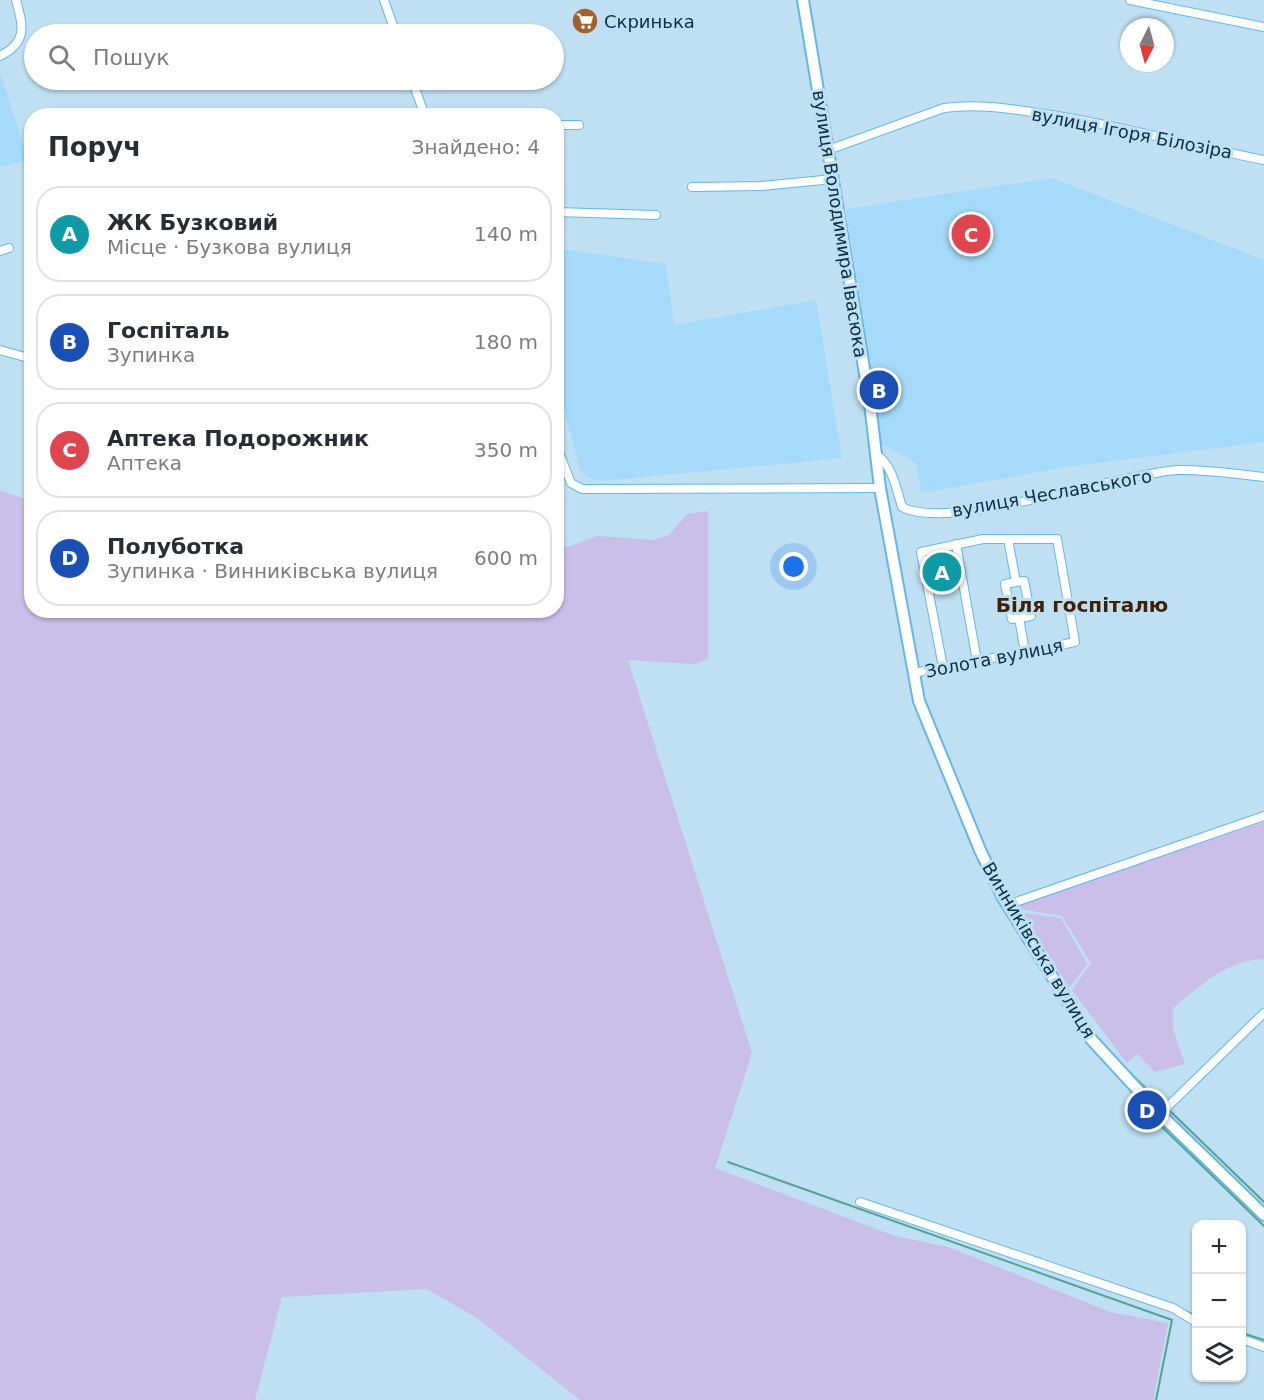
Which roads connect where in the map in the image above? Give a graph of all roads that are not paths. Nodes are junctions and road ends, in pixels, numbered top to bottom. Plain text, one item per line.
1 (16, 0) edge
2 (384, 0) edge
3 (803, 0) edge
4 (1130, 0) edge
5 (1182, 0) edge
6 (1182, 10) junction
7 (392, 24) edge
8 (1264, 27) edge
9 (0, 56) edge
10 (416, 90) edge
11 (422, 108) edge
12 (564, 124) edge
13 (579, 125) dead end
14 (828, 150) junction
15 (1264, 160) edge
16 (833, 179) junction
17 (692, 187) dead end
18 (564, 212) edge
19 (656, 215) dead end
20 (9, 248) dead end
21 (0, 251) edge
22 (0, 350) edge
23 (24, 357) edge
24 (876, 451) junction
25 (564, 464) edge
26 (1264, 477) edge
27 (880, 488) junction
28 (1008, 539) junction
29 (956, 544) junction
30 (1016, 582) junction
31 (1020, 618) junction
32 (1025, 652) junction
33 (977, 661) junction
34 (944, 667) junction
35 (913, 673) junction
36 (1264, 816) edge
37 (1007, 904) junction
38 (1263, 1017) edge
39 (1160, 1114) junction
40 (860, 1202) dead end
41 (1264, 1215) edge
42 (1192, 1319) edge
43 (1246, 1340) edge
44 (1264, 1347) edge

1 - 9 street
2 - 7 street
3 - 14 main road, вулиця Володимира Івасюка
4 - 6 street
5 - 6 street
6 - 8 street
10 - 11 street
12 - 13 street
14 - 15 street, вулиця Ігоря Білозіра
14 - 16 main road, вулиця Володимира Івасюка
16 - 17 street
16 - 24 main road, вулиця Володимира Івасюка
18 - 19 street
20 - 21 street
22 - 23 street
24 - 26 street, вулиця Чеславського
24 - 27 main road, вулиця Володимира Івасюка
25 - 27 street
27 - 35 main road, Винниківська вулиця
28 - 29 street
28 - 30 street
28 - 32 street, Золота вулиця
29 - 33 street
29 - 34 street
30 - 31 street
30 - 31 street
31 - 32 street
32 - 33 street, Золота вулиця
33 - 34 street, Золота вулиця
34 - 35 street, Золота вулиця
35 - 37 main road, Винниківська вулиця
36 - 37 street
37 - 39 main road, Винниківська вулиця
38 - 39 street
39 - 41 main road, Винниківська вулиця
40 - 42 street
43 - 44 street

